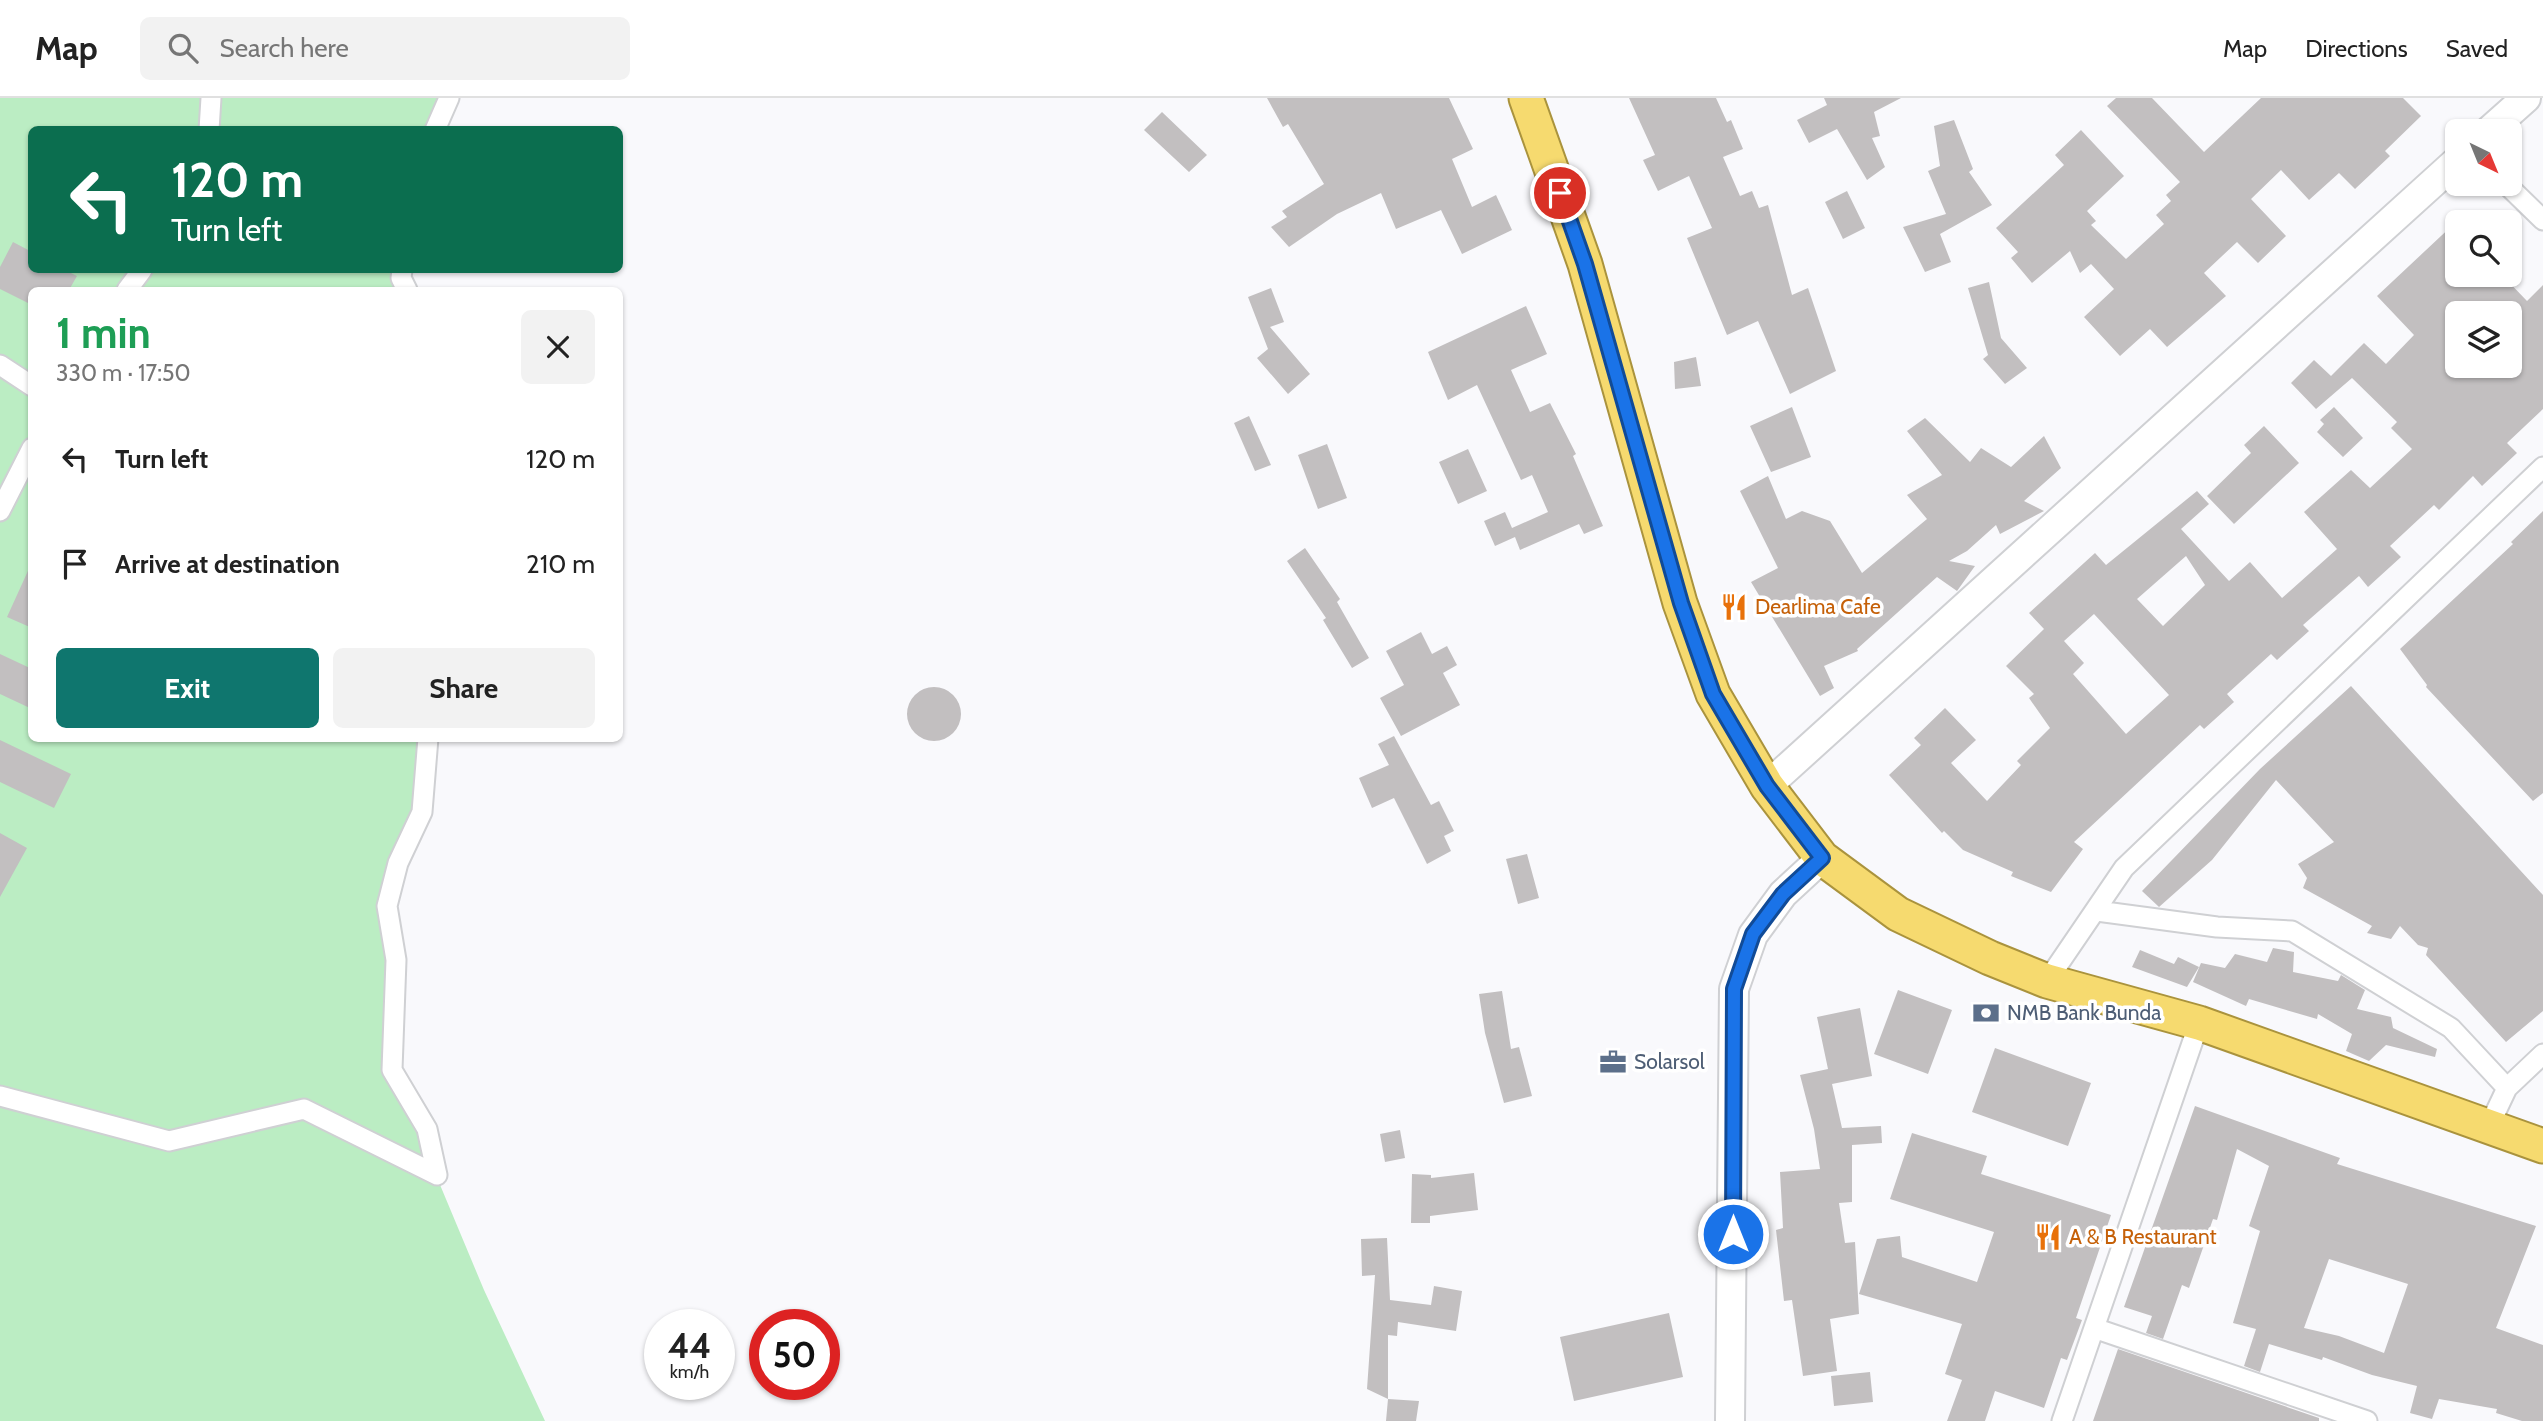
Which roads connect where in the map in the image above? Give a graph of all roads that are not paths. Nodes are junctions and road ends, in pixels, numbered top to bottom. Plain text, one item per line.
1 (211, 98) edge
2 (449, 98) edge
3 (1526, 98) edge
4 (2526, 98) edge
5 (2502, 119) edge
6 (209, 126) edge
7 (437, 126) edge
8 (2445, 172) edge
9 (2518, 196) edge
10 (2543, 220) edge
11 (0, 365) edge
12 (28, 383) edge
13 (28, 456) edge
14 (2543, 467) edge
15 (0, 511) edge
16 (428, 742) edge
17 (1767, 786) junction
18 (1822, 858) junction
19 (2097, 911) junction
20 (2047, 981) junction
21 (2199, 1023) junction
22 (2543, 1054) edge
23 (2507, 1088) junction
24 (0, 1096) edge
25 (2489, 1126) junction
26 (2543, 1146) edge
27 (2094, 1328) junction
28 (1730, 1421) edge
29 (2062, 1421) edge
30 (2367, 1421) edge

1 - 6 street
2 - 7 street
3 - 17 highway
4 - 5 main road
8 - 17 main road
9 - 10 street
11 - 12 street
13 - 15 street
14 - 19 street
16 - 24 street
17 - 18 highway
18 - 20 highway
18 - 28 main road
19 - 20 street
19 - 23 street
20 - 21 highway
21 - 25 highway
21 - 27 street
22 - 23 street
23 - 25 street
25 - 26 highway
27 - 29 street
27 - 30 street

